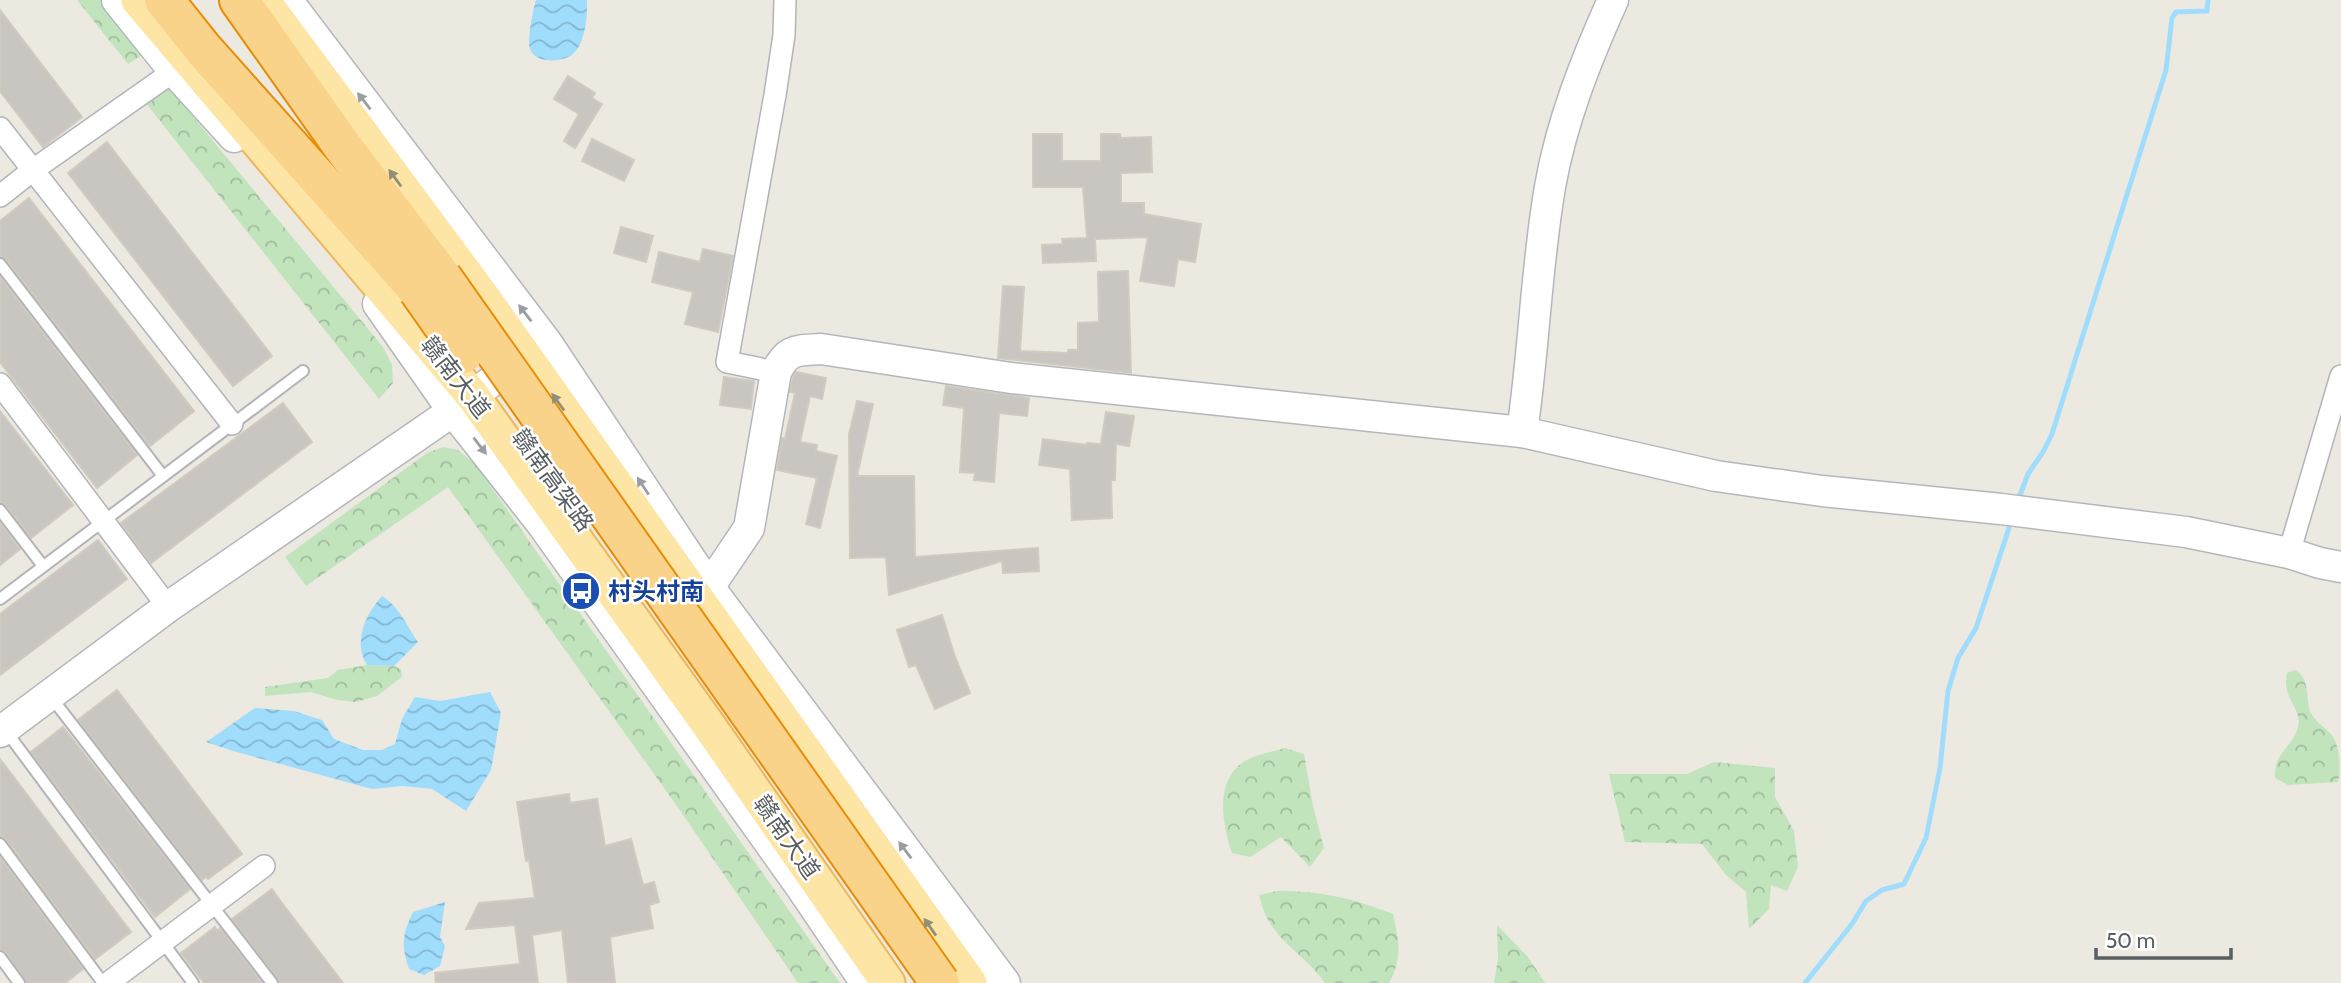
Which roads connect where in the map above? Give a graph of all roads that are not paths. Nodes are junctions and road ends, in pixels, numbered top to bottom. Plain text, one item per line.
1 (117, 0) edge
2 (287, 0) edge
3 (786, 0) edge
4 (1613, 0) edge
5 (252, 6) edge
6 (152, 8) edge
7 (174, 71) junction
8 (357, 127) joint
9 (0, 128) edge
10 (33, 170) junction
11 (0, 196) edge
12 (0, 264) edge
13 (430, 284) junction
14 (481, 294) junction
15 (422, 334) junction
16 (536, 349) junction
17 (303, 371) dead end
18 (776, 372) junction
19 (2341, 376) edge
20 (0, 384) edge
21 (462, 403) junction
22 (232, 424) junction
23 (1522, 432) junction
24 (583, 437) junction
25 (163, 476) junction
26 (532, 477) junction
27 (0, 510) edge
28 (103, 521) junction
29 (2289, 553) junction
30 (43, 566) junction
31 (2341, 567) edge
32 (709, 587) junction
33 (0, 599) edge
34 (168, 607) junction
35 (50, 695) junction
36 (2, 730) edge
37 (0, 844) edge
38 (264, 866) dead end
39 (212, 905) junction
40 (163, 942) junction
41 (0, 957) edge
42 (19, 983) edge
43 (106, 983) edge
44 (193, 983) edge
45 (272, 983) edge
46 (866, 983) edge
47 (888, 983) edge
48 (913, 983) edge
49 (940, 983) edge
50 (970, 983) edge
51 (1005, 983) edge

1 - 7 street
16 -> 2 street
3 - 18 street
4 - 23 street
5 - 8 highway
5 - 13 highway, 赣南高架路
6 - 13 highway, 赣南高架路
6 - 15 main road, 赣南大道
7 - 10 street
7 - 21 street
14 -> 8 main road
9 - 10 street
10 - 11 street
10 - 22 street
12 - 25 lane
13 - 48 highway, 赣南高架路, bridge
13 - 49 highway, 赣南高架路, bridge
14 - 15 main road
14 - 16 main road
15 - 21 main road, 赣南大道
16 - 21 street
24 -> 16 main road
32 -> 16 street
17 - 22 lane
18 - 23 street
18 - 32 street
19 - 29 street
20 - 28 street
21 - 26 main road, 赣南大道
21 - 34 street
21 -> 46 street
22 - 25 lane
23 - 29 street
24 - 26 main road
50 -> 24 main road
25 - 28 lane
26 - 47 main road, 赣南大道
27 - 30 lane
28 - 30 lane
28 - 34 street
29 - 31 street
30 - 33 lane
51 -> 32 street
34 - 35 street
35 - 36 street
35 - 39 lane
36 - 40 lane
37 - 43 lane
38 - 39 street
39 - 40 street
39 - 45 lane
40 - 43 street
40 - 44 lane
41 - 42 lane

